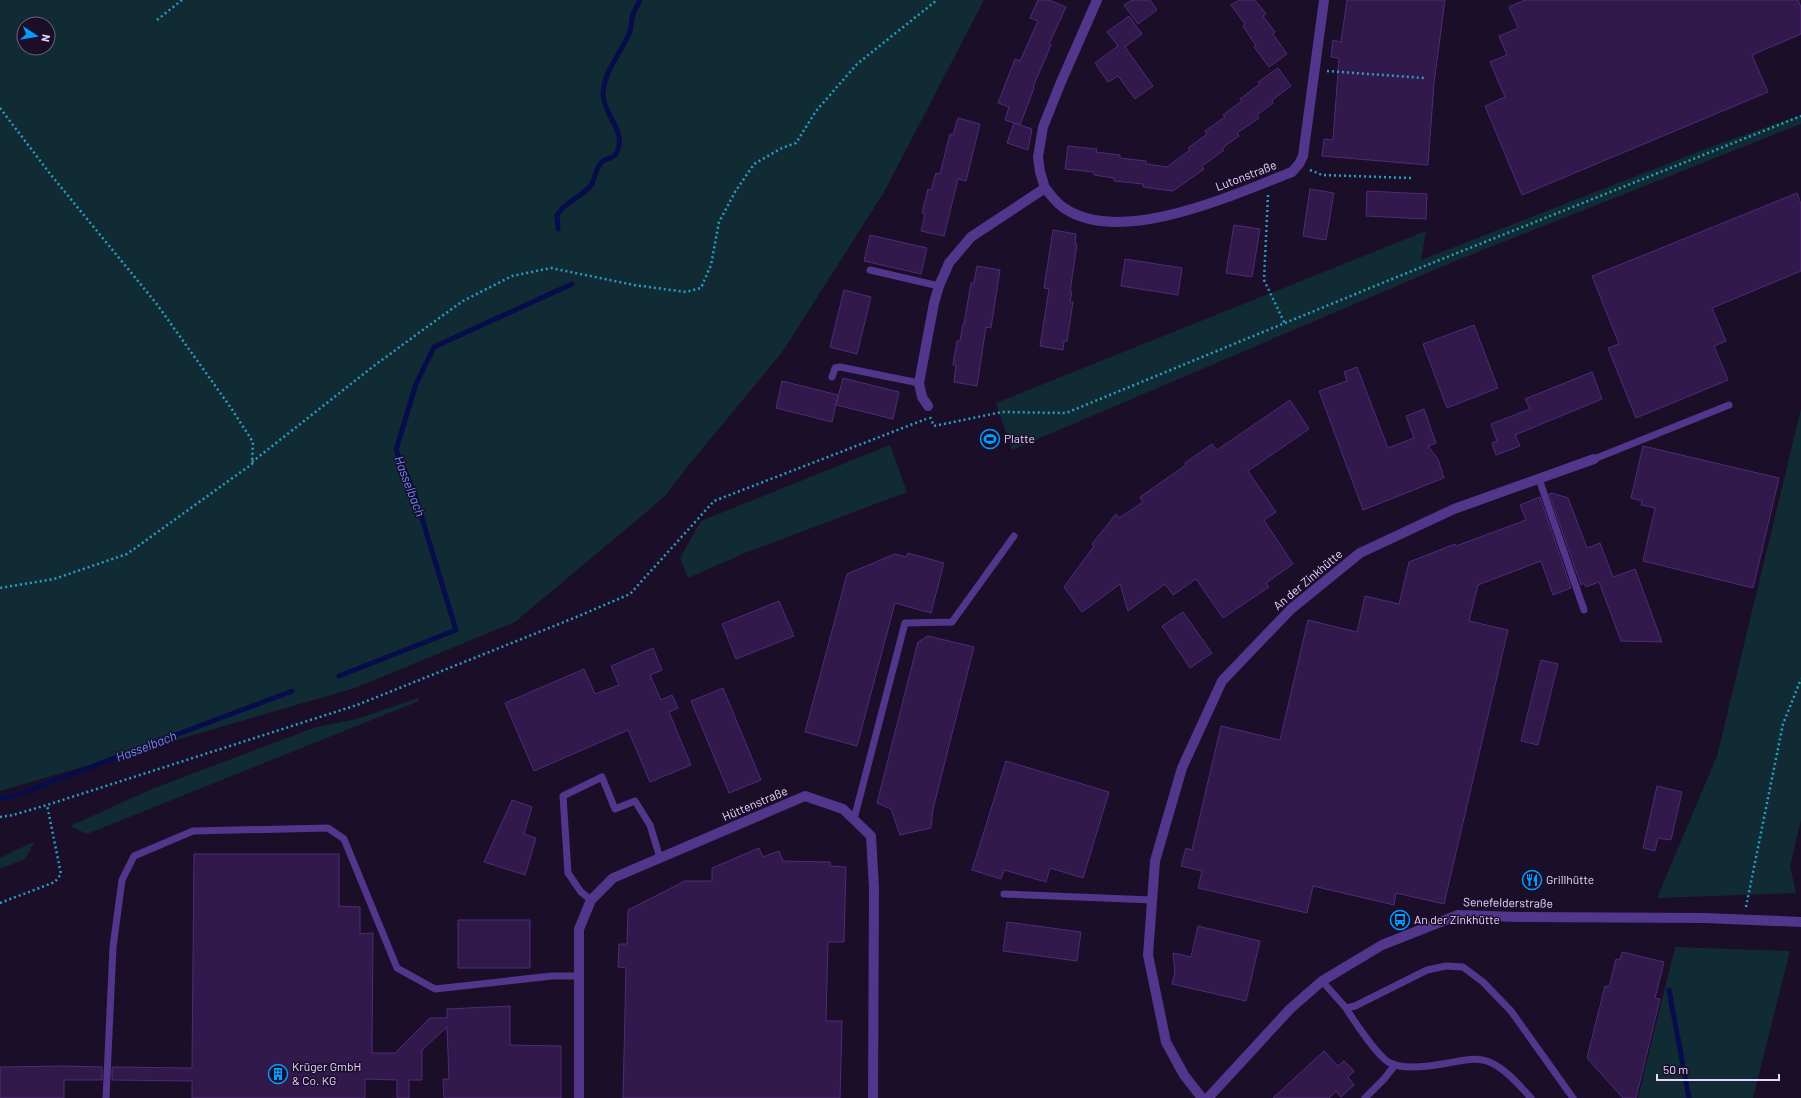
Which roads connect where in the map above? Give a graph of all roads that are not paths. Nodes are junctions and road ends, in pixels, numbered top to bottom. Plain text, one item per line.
1 (1098, 0) edge
2 (1324, 0) edge
3 (1045, 188) junction
4 (870, 270) dead end
5 (939, 286) junction
6 (832, 377) dead end
7 (919, 383) junction
8 (1729, 405) dead end
9 (928, 406) dead end
10 (1594, 459) joint
11 (1539, 479) junction
12 (1014, 536) dead end
13 (1584, 610) dead end
14 (854, 819) junction
15 (660, 858) junction
16 (1004, 894) dead end
17 (591, 900) junction
18 (1152, 900) junction
19 (1801, 922) edge
20 (579, 976) junction
21 (1322, 981) junction
22 (1346, 1008) junction
23 (1396, 1065) junction
24 (106, 1098) edge
25 (579, 1098) edge
26 (873, 1098) edge
27 (1202, 1098) edge
28 (1208, 1098) edge
29 (1365, 1098) edge
30 (1531, 1098) edge
31 (1573, 1098) edge

1 - 3 street
2 - 3 street, Lutonstraße
3 - 5 street
4 - 5 lane
5 - 7 street
6 - 7 lane
7 - 9 street
8 - 10 lane
10 - 11 street, An der Zinkhütte
11 - 13 lane
11 - 18 street, An der Zinkhütte
12 - 14 lane
14 - 15 street, Hüttenstraße
14 - 26 street, Hüttenstraße
15 - 17 street, Hüttenstraße
15 - 17 lane
16 - 18 lane
17 - 20 street, Hüttenstraße
18 - 27 street, An der Zinkhütte
19 - 21 street, Senefelderstraße
20 - 24 lane
20 - 25 street, Hüttenstraße
21 - 22 lane
21 - 28 street, Senefelderstraße
22 - 23 lane
22 - 31 lane
23 - 29 lane
23 - 30 lane

